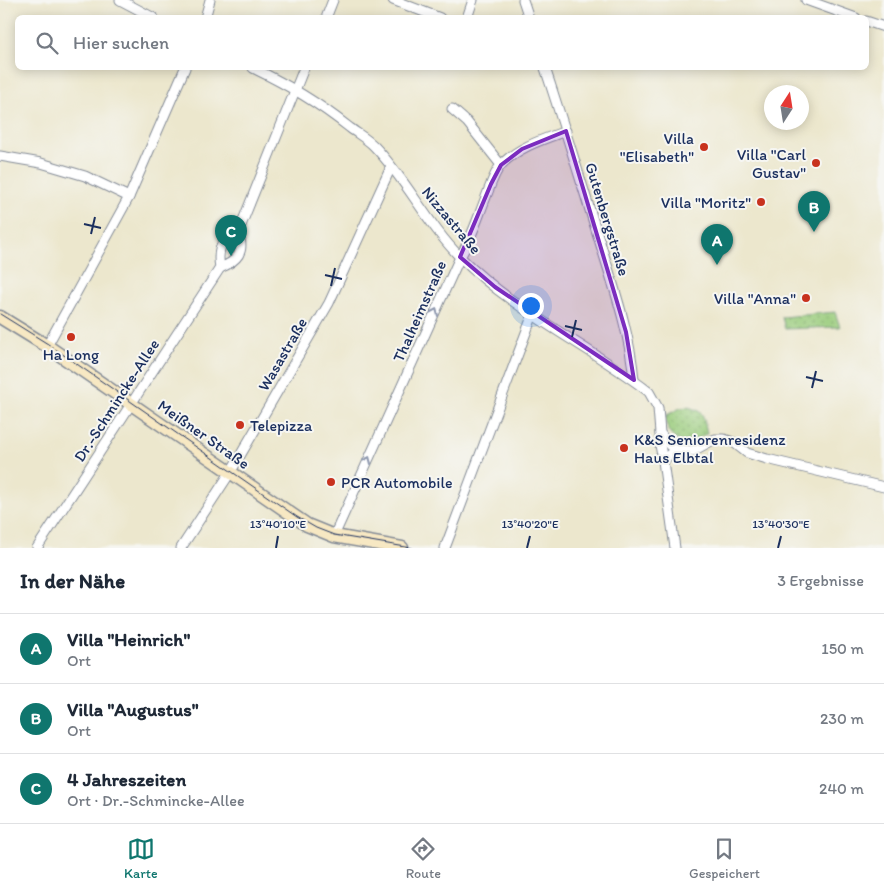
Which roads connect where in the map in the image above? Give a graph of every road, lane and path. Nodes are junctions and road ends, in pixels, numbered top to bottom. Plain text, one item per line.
1 (120, 0) edge
2 (210, 0) edge
3 (334, 0) edge
4 (393, 0) edge
5 (473, 0) edge
6 (523, 0) edge
7 (806, 0) edge
8 (148, 15) edge
9 (206, 15) edge
10 (327, 15) edge
11 (432, 15) edge
12 (468, 15) edge
13 (528, 15) edge
14 (848, 15) edge
15 (869, 22) edge
16 (884, 27) edge
17 (184, 70) edge
18 (257, 70) edge
19 (303, 70) edge
20 (546, 70) edge
21 (295, 89) junction
22 (452, 109) dead end
23 (566, 132) junction
24 (0, 156) edge
25 (501, 166) junction
26 (391, 167) junction
27 (129, 197) junction
28 (238, 233) junction
29 (460, 257) junction
30 (220, 268) junction
31 (533, 314) junction
32 (0, 317) edge
33 (47, 346) junction
34 (634, 380) junction
35 (132, 403) junction
36 (660, 433) junction
37 (675, 449) junction
38 (663, 461) junction
39 (230, 473) junction
40 (884, 486) edge
41 (334, 536) junction
42 (37, 548) edge
43 (181, 548) edge
44 (402, 548) edge
45 (445, 548) edge
46 (676, 548) edge

1 - 8 street
2 - 9 street
3 - 10 street
4 - 11 street
5 - 12 street
6 - 13 street
7 - 14 street
15 - 16 street
17 - 27 street
18 - 21 street, Nizzastraße
19 - 21 street, Dr.-Schmincke-Allee
20 - 23 street, Gutenbergstraße
21 - 26 street, Nizzastraße
21 - 28 street, Dr.-Schmincke-Allee
22 - 25 street
23 - 25 street, Thalheimstraße
23 - 34 street, Gutenbergstraße
24 - 27 street
25 - 29 street, Thalheimstraße
26 - 29 street, Nizzastraße
26 - 39 street, Wasastraße
27 - 33 street
28 - 30 street, Dr.-Schmincke-Allee
28 - 30 street, Dr.-Schmincke-Allee
29 - 31 street, Nizzastraße
41 -> 29 street, Thalheimstraße
30 - 35 street, Dr.-Schmincke-Allee
31 - 34 street, Nizzastraße
31 - 45 street
32 - 33 main road, Meißner Straße
33 - 35 main road, Meißner Straße
34 - 36 street, Nizzastraße
35 - 39 main road, Meißner Straße
35 - 42 street, Dr.-Schmincke-Allee
36 - 37 street
36 - 38 street
37 - 38 street
37 - 40 street
38 - 46 street
39 - 41 main road, Meißner Straße
39 - 43 street, Wasastraße
41 - 44 main road, Meißner Straße

